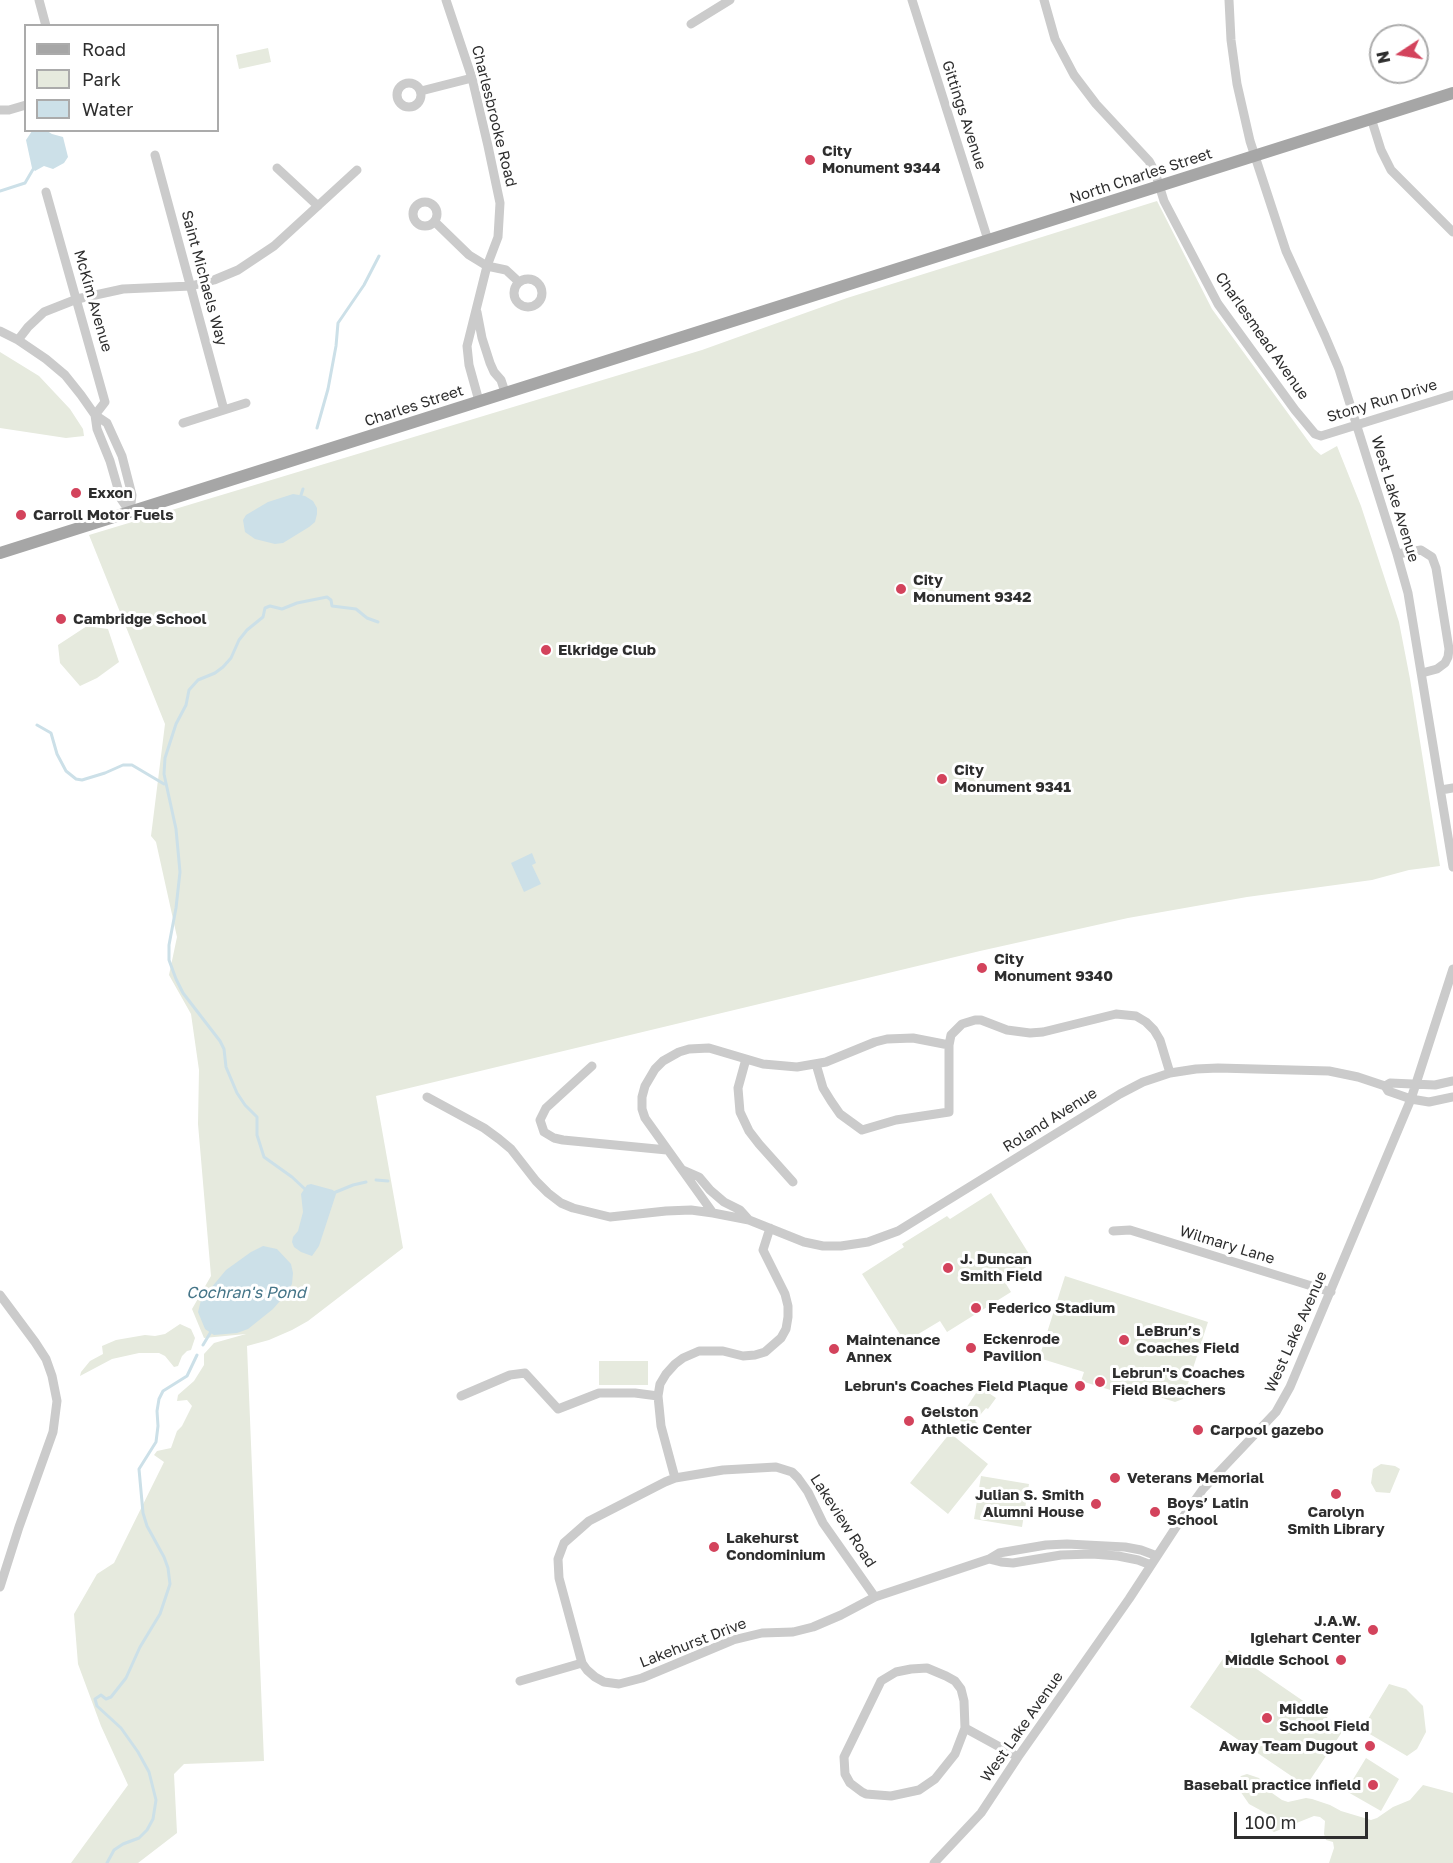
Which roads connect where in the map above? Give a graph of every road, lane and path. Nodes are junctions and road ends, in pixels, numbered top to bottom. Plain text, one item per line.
1 (39, 0) edge
2 (446, 0) edge
3 (730, 0) edge
4 (912, 0) edge
5 (1044, 0) edge
6 (1229, 0) edge
7 (45, 24) edge
8 (692, 24) dead end
9 (472, 78) junction
10 (421, 91) dead end
11 (1453, 93) edge
12 (24, 105) edge
13 (0, 110) edge
14 (1371, 118) junction
15 (155, 155) dead end
16 (1255, 156) junction
17 (277, 168) dead end
18 (357, 170) dead end
19 (1160, 186) junction
20 (46, 192) dead end
21 (318, 206) junction
22 (435, 222) dead end
23 (1453, 232) edge
24 (988, 240) junction
25 (488, 266) junction
26 (519, 282) dead end
27 (191, 286) junction
28 (837, 287) joint
29 (77, 299) junction
30 (477, 310) junction
31 (0, 331) edge
32 (18, 340) junction
33 (505, 392) junction
34 (1453, 395) edge
35 (479, 401) junction
36 (246, 403) dead end
37 (224, 410) junction
38 (95, 416) junction
39 (183, 423) dead end
40 (1357, 425) junction
41 (1321, 436) joint
42 (130, 512) junction
43 (0, 553) edge
44 (1397, 554) junction
45 (1422, 674) junction
46 (1453, 788) edge
47 (1441, 790) junction
48 (1453, 867) edge
49 (1453, 969) edge
50 (949, 1045) junction
51 (746, 1059) junction
52 (816, 1064) junction
53 (592, 1066) dead end
54 (1170, 1073) junction
55 (1453, 1081) edge
56 (1416, 1085) junction
57 (1384, 1086) junction
58 (427, 1097) dead end
59 (1453, 1097) edge
60 (1411, 1099) junction
61 (667, 1150) junction
62 (681, 1169) junction
63 (793, 1182) dead end
64 (713, 1213) junction
65 (749, 1220) junction
66 (770, 1228) junction
67 (1113, 1232) dead end
68 (1331, 1292) junction
69 (0, 1295) edge
70 (461, 1396) dead end
71 (658, 1396) junction
72 (675, 1478) junction
73 (1157, 1556) junction
74 (989, 1559) junction
75 (1151, 1565) junction
76 (0, 1587) edge
77 (875, 1597) junction
78 (582, 1663) junction
79 (520, 1681) dead end
80 (965, 1728) junction
81 (1018, 1757) junction
82 (934, 1863) edge

1 - 7 street
2 - 9 street, Charlesbrooke Road
3 - 8 street
4 - 24 street, Gittings Avenue
5 - 19 street, Charlesmead Avenue
6 - 16 street, West Lake Avenue
9 - 10 street
9 - 25 street, Charlesbrooke Road
11 - 14 main road, North Charles Street
12 - 13 street
14 - 16 main road, North Charles Street
14 - 23 street
15 - 27 street, Saint Michaels Way
16 - 19 main road, North Charles Street
16 - 40 street, West Lake Avenue
17 - 21 street
18 - 21 street
19 - 24 main road, North Charles Street
19 - 41 street, Charlesmead Avenue
20 - 29 street, McKim Avenue
21 - 27 street
22 - 25 street
24 - 28 main road, North Charles Street
25 - 26 street
25 - 30 street, Charlesbrooke Road
27 - 29 street
27 - 37 street, Saint Michaels Way
28 - 33 main road, Charles Street
29 - 32 street
29 - 38 street, McKim Avenue
30 - 33 street, Charlesbrooke Road
30 - 35 street, Charlesbrooke Road
31 - 32 street
32 - 38 street
33 - 35 main road, Charles Street
34 - 40 street, Stony Run Drive
35 - 42 main road, Charles Street
36 - 37 street
37 - 39 street
38 - 42 street
40 - 41 street, Stony Run Drive
40 - 44 street, West Lake Avenue
42 - 43 main road, Charles Street
44 - 45 street, West Lake Avenue
44 - 45 street
45 - 47 street, West Lake Avenue
46 - 47 street
47 - 48 street, West Lake Avenue
49 - 56 street, West Lake Avenue
50 - 52 street
50 - 52 street
50 - 54 street
51 - 52 street
51 - 61 street
51 - 63 street
53 - 61 street
54 - 57 street, Roland Avenue
54 - 66 street, Roland Avenue
55 - 56 street, Roland Avenue
56 - 57 street, Roland Avenue
56 - 60 street, West Lake Avenue
57 - 60 street, Roland Avenue
58 - 64 street
59 - 60 street, Roland Avenue
60 - 68 street, West Lake Avenue
61 - 62 street
62 - 64 street
62 - 65 street
64 - 65 street
65 - 66 street, Roland Avenue
66 - 71 street
67 - 68 street, Wilmary Lane
68 - 73 street, West Lake Avenue
69 - 76 street
70 - 71 street
71 - 72 street
72 - 77 street, Lakeview Road
72 - 78 street, Lakeview Road
73 - 74 street, Lakehurst Drive
73 - 75 street, West Lake Avenue
74 - 75 street, Lakehurst Drive
74 - 77 street, Lakehurst Drive
75 - 81 street, West Lake Avenue
77 - 78 street, Lakehurst Drive
78 - 79 street
80 - 80 street
80 - 81 street
81 - 82 street, West Lake Avenue

